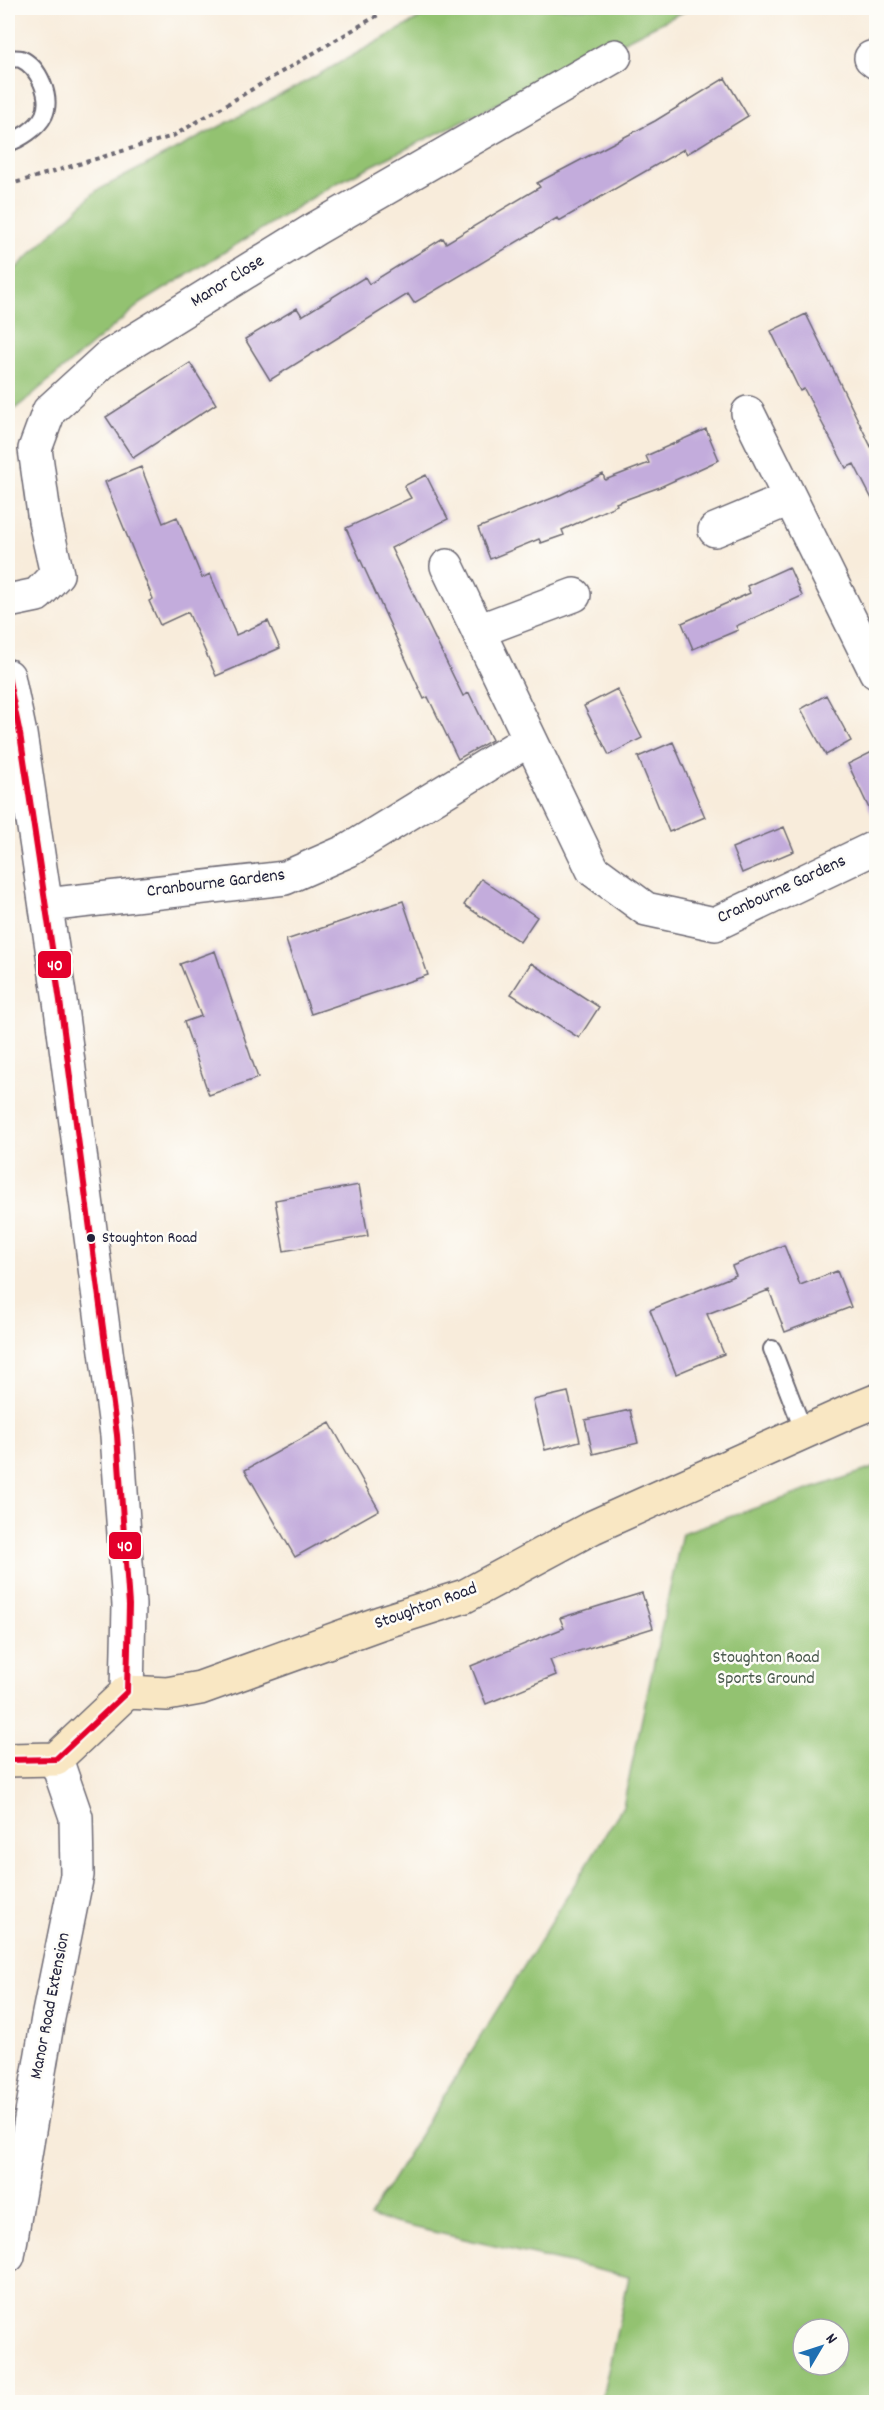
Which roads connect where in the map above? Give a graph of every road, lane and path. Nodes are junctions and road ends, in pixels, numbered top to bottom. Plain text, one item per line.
1 (390, 8) edge
2 (615, 56) dead end
3 (8, 58) edge
4 (8, 143) edge
5 (8, 185) edge
6 (748, 413) dead end
7 (789, 499) junction
8 (715, 530) dead end
9 (447, 566) dead end
10 (574, 595) dead end
11 (8, 601) edge
12 (478, 631) junction
13 (876, 672) edge
14 (8, 676) edge
15 (530, 739) junction
16 (876, 847) edge
17 (46, 904) junction
18 (772, 1349) dead end
19 (876, 1401) edge
20 (804, 1432) junction
21 (127, 1692) junction
22 (56, 1759) junction
23 (8, 1760) edge
24 (8, 2256) edge

1 - 5 path
2 - 11 street, Manor Close
3 - 4 lane
6 - 7 street
7 - 8 street
7 - 13 street
9 - 12 street, Cranbourne Gardens
10 - 12 street
12 - 15 street, Cranbourne Gardens
14 - 17 street
15 - 16 street, Cranbourne Gardens
15 - 17 street, Cranbourne Gardens
17 - 21 street
18 - 20 lane
19 - 20 main road, Stoughton Road
20 - 21 main road, Stoughton Road
21 - 22 main road
22 - 23 main road
22 - 24 street, Manor Road Extension

